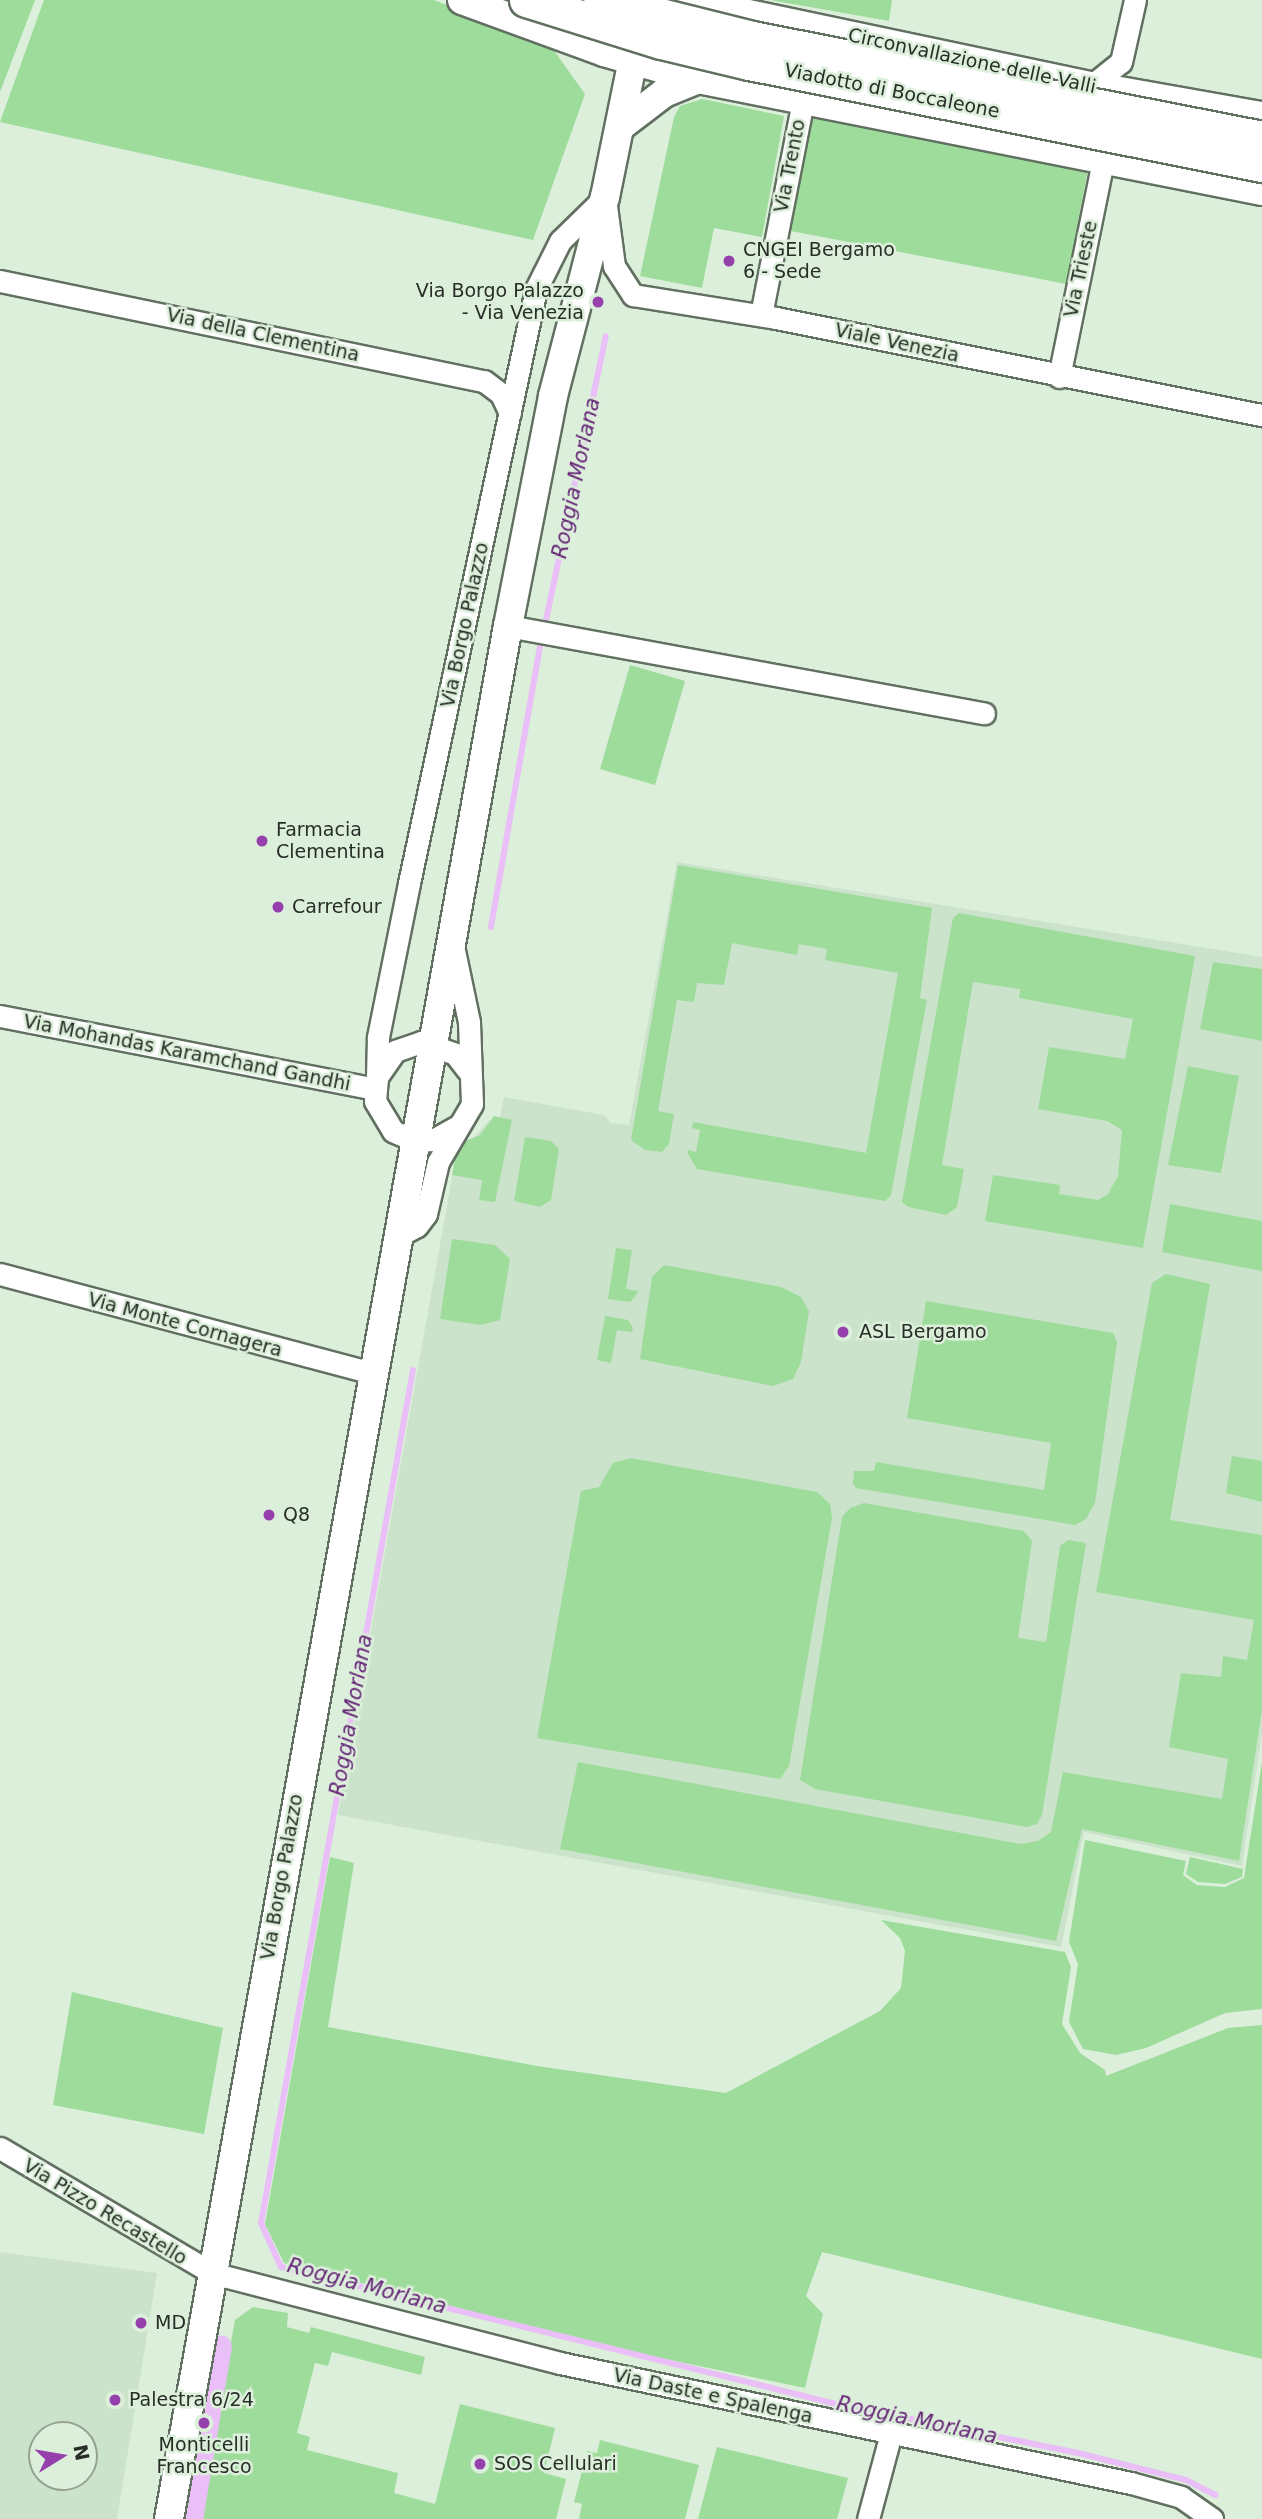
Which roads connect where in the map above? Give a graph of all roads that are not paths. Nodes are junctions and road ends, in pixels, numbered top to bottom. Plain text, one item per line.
1 (462, 0) edge
2 (526, 0) edge
3 (539, 0) edge
4 (600, 0) edge
5 (682, 0) edge
6 (1135, 0) edge
7 (645, 3) edge
8 (635, 61) junction
9 (698, 79) junction
10 (1091, 86) junction
11 (803, 100) junction
12 (1262, 116) edge
13 (621, 126) junction
14 (1262, 138) edge
15 (1104, 161) junction
16 (1262, 165) edge
17 (1262, 191) edge
18 (605, 197) junction
19 (0, 281) edge
20 (761, 315) junction
21 (1059, 377) junction
22 (510, 413) junction
23 (1262, 415) edge
24 (508, 626) junction
25 (984, 713) dead end
26 (452, 939) junction
27 (0, 1016) edge
28 (434, 1043) junction
29 (470, 1073) junction
30 (376, 1083) junction
31 (463, 1122) junction
32 (416, 1141) junction
33 (398, 1236) junction
34 (0, 1274) edge
35 (372, 1373) junction
36 (0, 2148) edge
37 (212, 2273) junction
38 (891, 2433) junction
39 (169, 2519) edge
40 (868, 2519) edge
41 (1212, 2519) edge

1 - 8 main road
2 - 16 highway, Viadotto di Boccaleone, bridge
3 - 7 main road
4 - 14 highway, Viadotto di Boccaleone, bridge
5 - 10 main road, Circonvallazione delle Valli
6 - 10 street
7 - 8 main road, Via Borgo Palazzo
8 - 9 main road
8 - 13 main road, Via Borgo Palazzo
9 - 11 main road
9 - 13 main road
10 - 12 main road, Circonvallazione delle Valli
11 - 15 main road
11 - 20 street, Via Trento
13 - 18 main road, Via Borgo Palazzo
15 - 17 main road
15 - 21 street, Via Trieste
18 - 20 street, Viale Venezia
18 - 22 street, Via Borgo Palazzo
18 - 24 main road, Via Borgo Palazzo
19 - 22 street, Via della Clementina
20 - 21 street, Viale Venezia
21 - 23 street, Viale Venezia
22 - 30 street, Via Borgo Palazzo
24 - 25 street
24 - 26 main road, Via Borgo Palazzo
26 - 28 main road, Via Borgo Palazzo
26 - 29 street, Via Borgo Palazzo
27 - 30 street, Via Mohandas Karamchand Gandhi
28 - 29 street
28 - 30 street
28 - 32 main road, Via Borgo Palazzo
29 - 31 street, Via Borgo Palazzo
30 - 32 street, Via Borgo Palazzo
31 - 32 street
31 - 33 street, Via Borgo Palazzo
32 - 33 main road, Via Borgo Palazzo
33 - 35 main road, Via Borgo Palazzo
34 - 35 street, Via Monte Cornagera
35 - 37 main road, Via Borgo Palazzo
36 - 37 street, Via Pizzo Recastello
37 - 38 street, Via Daste e Spalenga
37 - 39 main road, Via Borgo Palazzo
38 - 40 street
38 - 41 street, Via Daste e Spalenga

